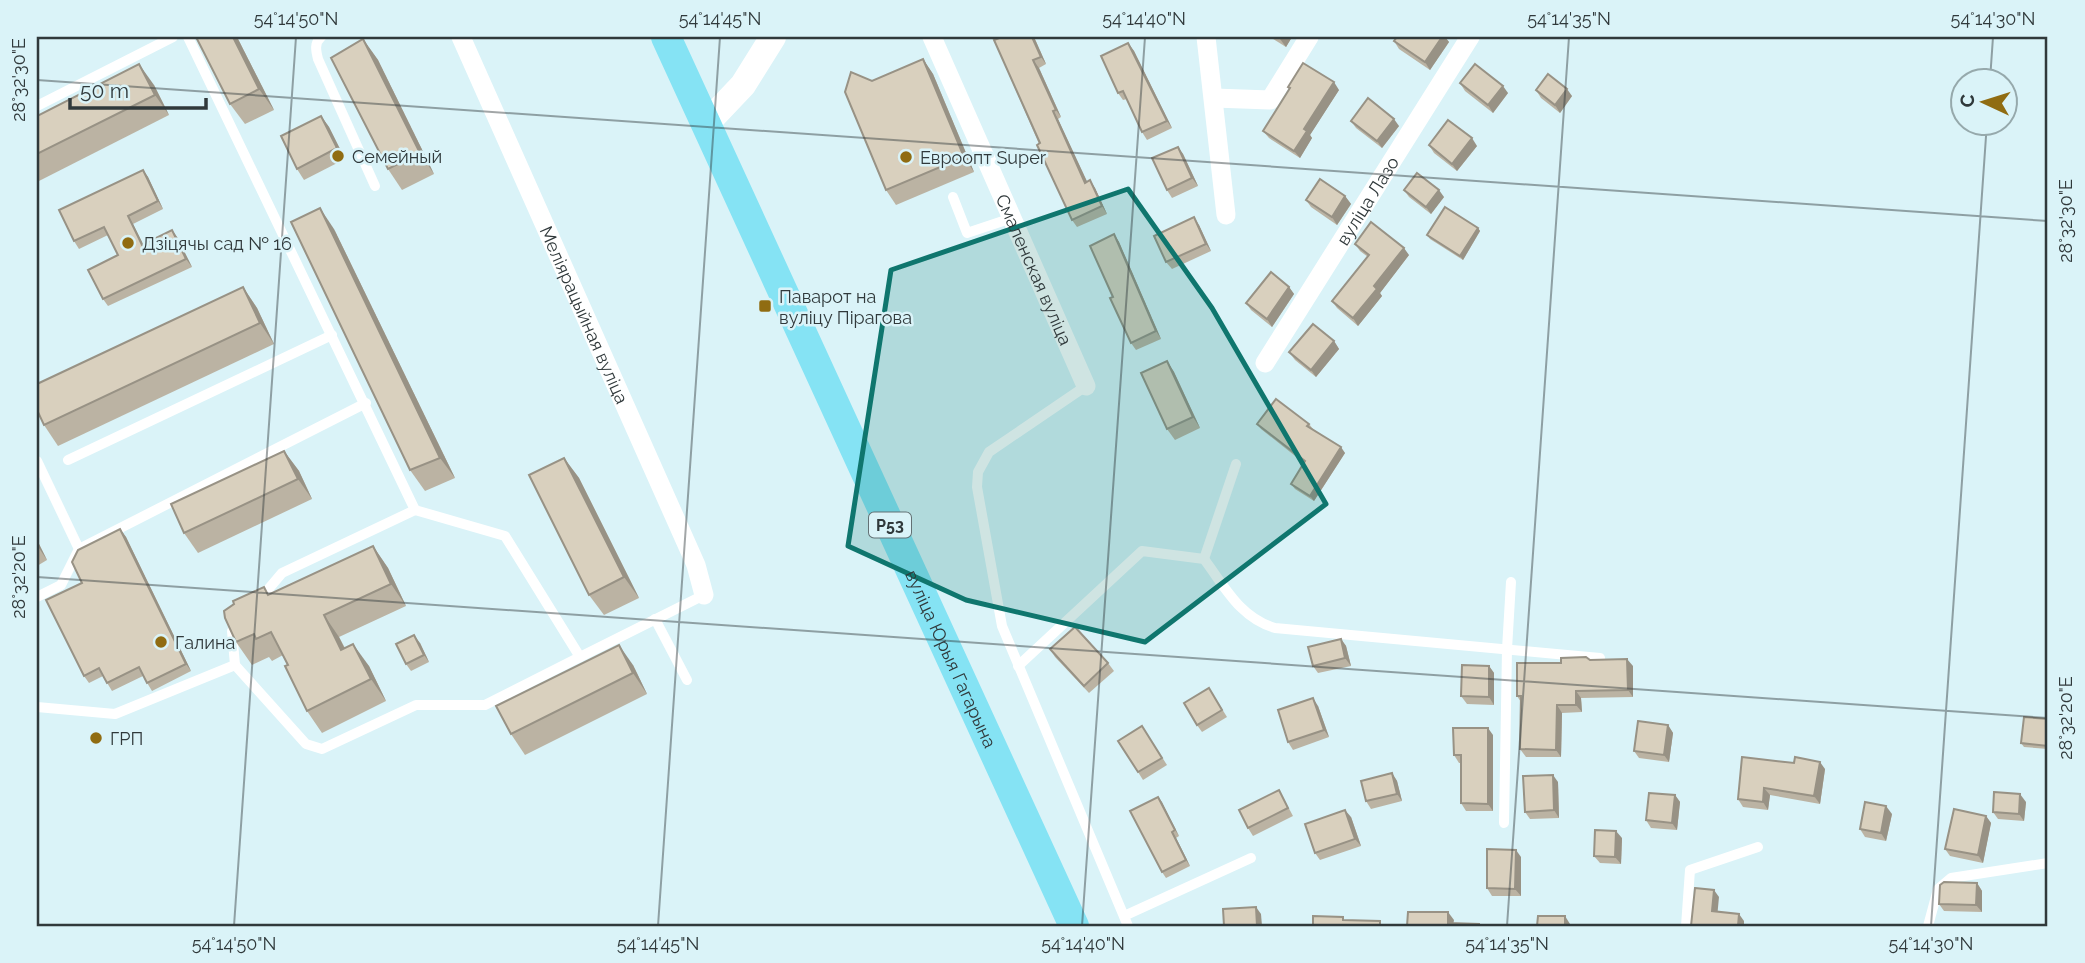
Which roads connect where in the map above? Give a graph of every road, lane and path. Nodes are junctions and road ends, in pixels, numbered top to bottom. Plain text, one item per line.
1 (173, 37) edge
2 (188, 37) edge
3 (321, 37) edge
4 (461, 37) edge
5 (666, 37) edge
6 (773, 37) edge
7 (932, 37) edge
8 (1206, 37) edge
9 (1309, 37) edge
10 (1470, 37) edge
11 (1214, 98) junction
12 (37, 106) edge
13 (706, 124) junction
14 (375, 186) dead end
15 (953, 197) dead end
16 (1226, 215) dead end
17 (1012, 218) junction
18 (332, 335) junction
19 (1265, 363) dead end
20 (1086, 386) joint
21 (366, 403) junction
22 (68, 460) dead end
23 (37, 461) edge
24 (1236, 464) dead end
25 (415, 510) junction
26 (79, 549) junction
27 (1204, 559) junction
28 (1511, 582) dead end
29 (704, 595) joint
30 (37, 597) edge
31 (655, 619) junction
32 (1507, 649) junction
33 (580, 657) junction
34 (1600, 659) edge
35 (235, 665) junction
36 (1018, 666) junction
37 (687, 680) dead end
38 (37, 707) edge
39 (1504, 823) dead end
40 (1758, 848) dead end
41 (1251, 858) dead end
42 (2048, 863) edge
43 (1126, 921) edge
44 (1074, 926) edge
45 (1686, 926) edge
46 (1928, 926) edge

1 - 12 lane
2 - 18 lane
3 - 14 lane
4 - 29 street, Меліярацыйная вуліца
5 - 13 main road, Р53
6 - 13 main road
7 - 17 street, Смаленская вуліца
8 - 11 street
9 - 11 street
10 - 19 street, вуліца Лазо
11 - 16 street
13 - 44 main road, вуліца Юрыя Гагарына / Р53
15 - 17 lane
17 - 20 street, Смаленская вуліца
18 - 21 lane
18 - 22 lane
20 - 36 lane
21 - 25 lane
21 - 26 lane
23 - 26 lane
24 - 27 lane
25 - 33 lane
25 - 35 lane
26 - 30 lane
27 - 32 lane
27 - 36 lane
28 - 32 lane
29 - 31 lane
31 - 33 lane
31 - 37 lane
32 - 34 lane
32 - 39 lane
33 - 35 lane
35 - 38 lane
36 - 43 lane
40 - 45 lane
41 - 43 lane
42 - 46 lane

